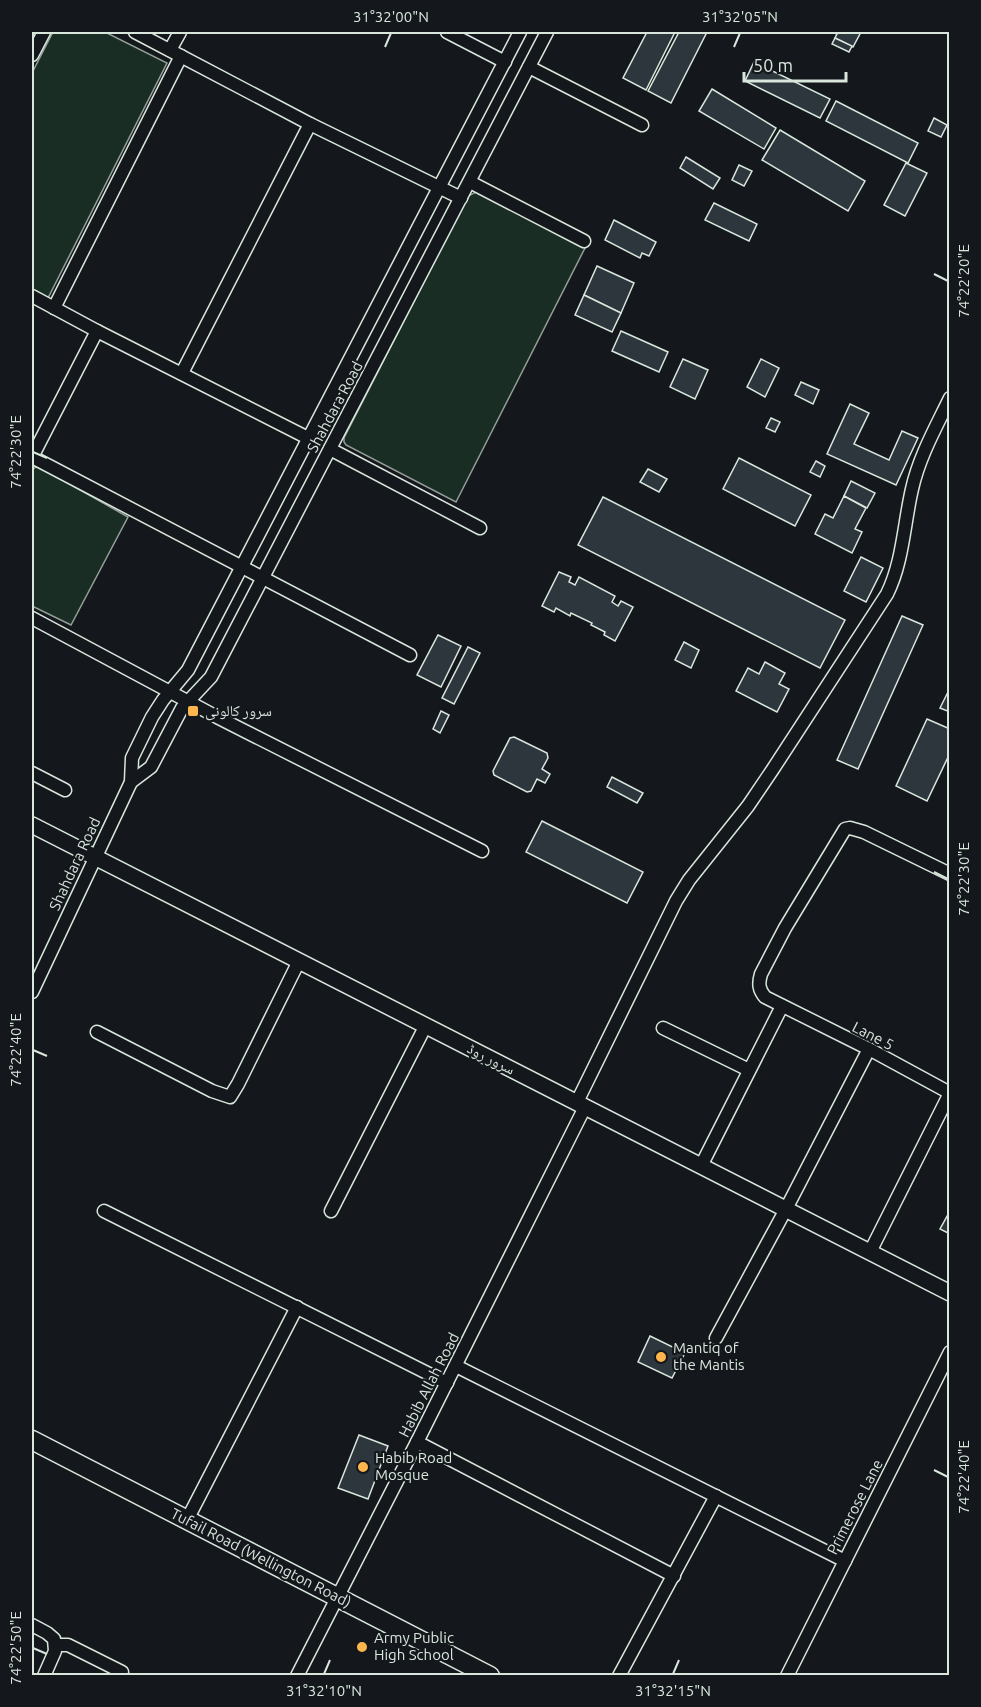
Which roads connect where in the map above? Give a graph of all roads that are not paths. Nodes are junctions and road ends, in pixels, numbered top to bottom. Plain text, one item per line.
1 (44, 32) edge
2 (135, 32) edge
3 (180, 32) edge
4 (447, 32) edge
5 (520, 32) edge
6 (547, 32) edge
7 (176, 53) junction
8 (32, 55) edge
9 (505, 62) junction
10 (529, 67) junction
11 (310, 124) junction
12 (642, 125) dead end
13 (470, 183) junction
14 (439, 187) junction
15 (461, 198) junction
16 (584, 241) dead end
17 (32, 296) edge
18 (54, 308) junction
19 (97, 331) junction
20 (182, 373) junction
21 (950, 398) edge
22 (308, 438) junction
23 (330, 449) junction
24 (32, 457) edge
25 (480, 528) dead end
26 (242, 567) junction
27 (263, 578) junction
28 (32, 618) edge
29 (410, 655) dead end
30 (169, 692) junction
31 (188, 701) junction
32 (32, 773) edge
33 (131, 782) junction
34 (65, 790) dead end
35 (32, 825) edge
36 (482, 851) dead end
37 (94, 857) junction
38 (950, 874) edge
39 (299, 961) junction
40 (32, 992) edge
41 (782, 1006) junction
42 (426, 1026) junction
43 (663, 1028) dead end
44 (97, 1032) dead end
45 (869, 1050) junction
46 (749, 1070) junction
47 (950, 1093) edge
48 (581, 1105) junction
49 (701, 1166) junction
50 (786, 1209) junction
51 (104, 1211) dead end
52 (331, 1211) dead end
53 (870, 1252) junction
54 (950, 1293) edge
55 (297, 1307) junction
56 (716, 1338) dead end
57 (950, 1352) edge
58 (456, 1366) junction
59 (447, 1383) junction
60 (32, 1440) edge
61 (417, 1442) junction
62 (716, 1496) junction
63 (187, 1520) junction
64 (845, 1561) junction
65 (674, 1576) junction
66 (337, 1596) junction
67 (32, 1625) edge
68 (55, 1645) junction
69 (122, 1672) dead end
70 (44, 1676) edge
71 (297, 1676) edge
72 (490, 1676) edge
73 (619, 1676) edge
74 (787, 1676) edge

1 - 8 street
2 - 7 street
3 - 7 street
4 - 9 street
5 - 9 street, Shahdara Road
6 - 10 street, Shahdara Road
7 - 11 street
7 - 18 street
9 - 14 street, Shahdara Road
10 - 12 street
10 - 13 street, Shahdara Road
11 - 14 street
11 - 20 street
13 - 15 street, Shahdara Road
13 - 16 street
14 - 15 street
14 - 22 street, Shahdara Road
15 - 23 street, Shahdara Road
17 - 18 street
18 - 19 street
19 - 20 street
19 - 24 street
20 - 22 street
21 - 48 street, Habib Allah Road
22 - 26 street, Shahdara Road
23 - 25 street
23 - 27 street, Shahdara Road
24 - 26 street
26 - 27 street
26 - 30 street, Shahdara Road
27 - 29 street
27 - 31 street, Shahdara Road
28 - 30 street
30 - 31 street
30 - 33 street, Shahdara Road
31 - 33 street, Shahdara Road
31 - 36 street
32 - 34 street
33 - 37 street, Shahdara Road
35 - 37 street, سرور روڈ
37 - 39 street, سرور روڈ
37 - 40 street, Shahdara Road
38 - 41 street, Lane 5
39 - 42 street, سرور روڈ
39 - 44 street
41 - 45 street, Lane 5
41 - 46 street
42 - 48 street, سرور روڈ
42 - 52 street
43 - 46 street
45 - 47 street, Lane 5
45 - 50 street
46 - 49 street
47 - 53 street
48 - 49 street, سرور روڈ
48 - 58 street, Habib Allah Road
49 - 50 street, سرور روڈ
50 - 53 street, سرور روڈ
50 - 56 street
51 - 55 street
53 - 54 street, سرور روڈ
55 - 59 street
55 - 63 street
57 - 64 street, Primerose Lane
58 - 59 street, Habib Allah Road
58 - 62 street
59 - 61 street, Habib Allah Road
60 - 63 main road, Tufail Road (Wellington Road)
61 - 65 street
61 - 66 street, Habib Allah Road
62 - 64 street
62 - 65 street
63 - 66 main road, Tufail Road (Wellington Road)
64 - 74 street, Primerose Lane
65 - 73 street
66 - 71 street, Habib Allah Road
66 - 72 main road, Tufail Road (Wellington Road)
67 - 68 street
68 - 69 street
68 - 70 street

